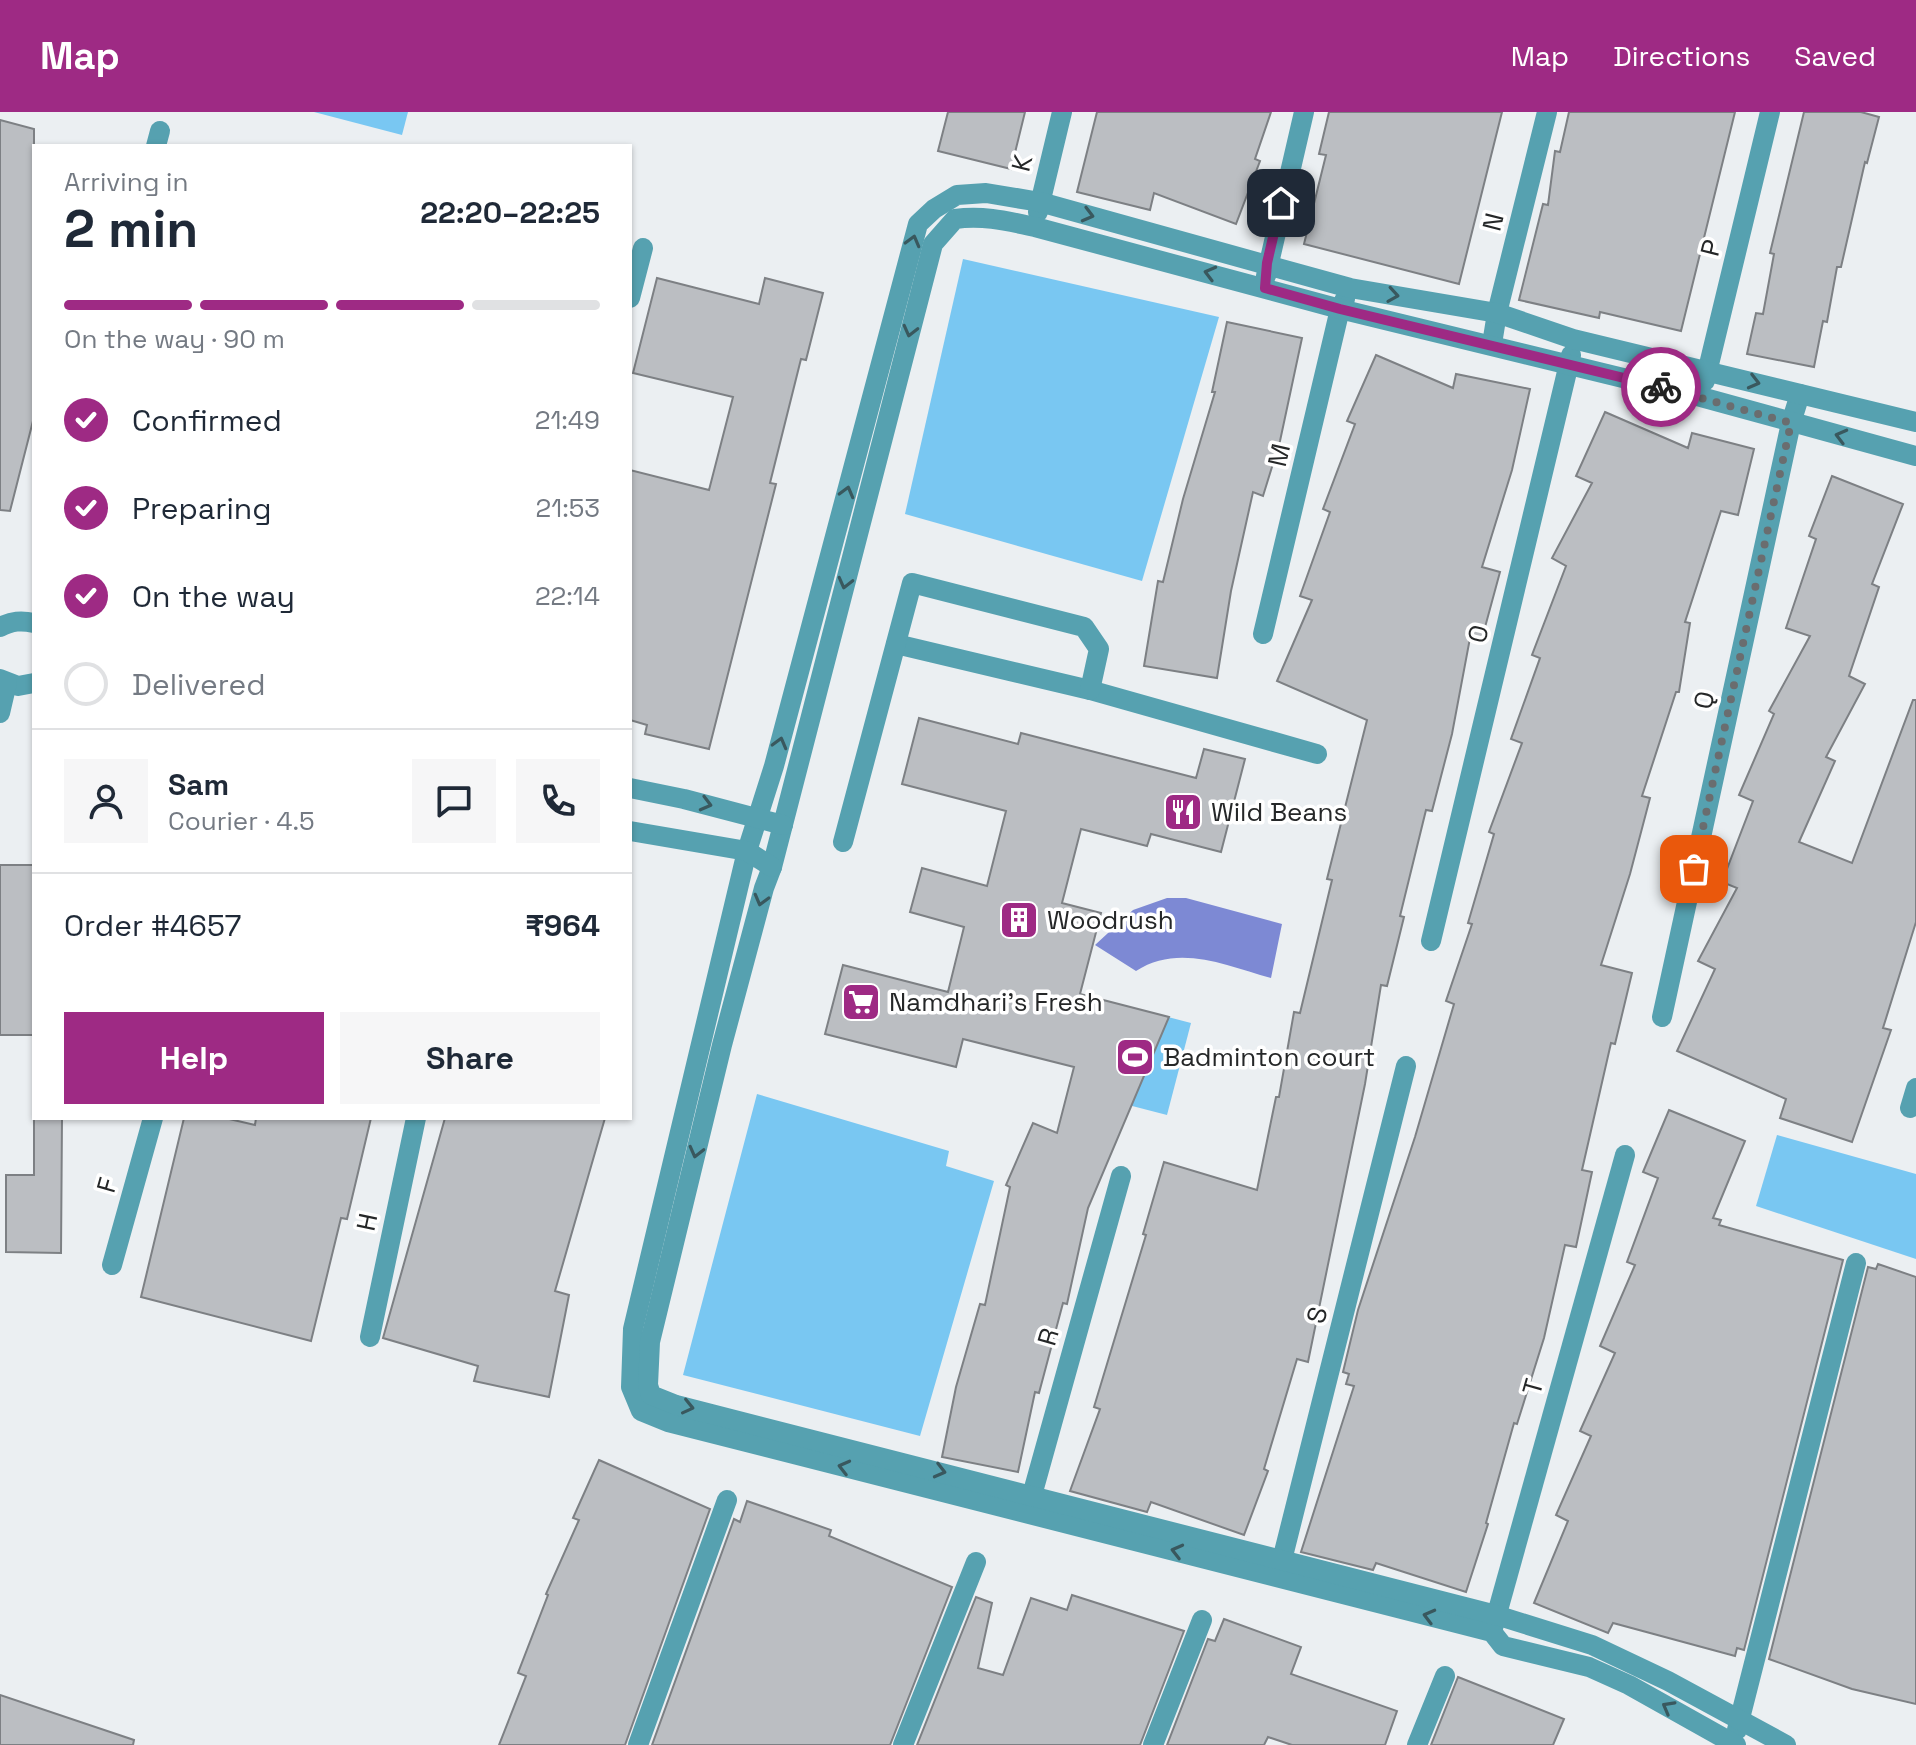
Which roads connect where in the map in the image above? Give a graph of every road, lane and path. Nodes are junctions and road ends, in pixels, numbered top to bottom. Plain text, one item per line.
1 (1062, 112) edge
2 (1304, 112) edge
3 (1547, 112) edge
4 (1770, 112) edge
5 (1040, 202) junction
6 (1035, 227) junction
7 (643, 248) dead end
8 (1267, 263) junction
9 (1265, 288) junction
10 (1350, 288) junction
11 (632, 290) edge
12 (1340, 309) junction
13 (1497, 313) junction
14 (1573, 339) junction
15 (1492, 344) junction
16 (1569, 365) junction
17 (1708, 371) junction
18 (1800, 394) junction
19 (1701, 397) junction
20 (1916, 422) edge
21 (1791, 423) junction
22 (1916, 456) edge
23 (32, 622) edge
24 (0, 627) edge
25 (1263, 634) dead end
26 (896, 644) junction
27 (3, 681) edge
28 (32, 683) edge
29 (1090, 690) junction
30 (0, 713) edge
31 (1317, 754) dead end
32 (632, 788) edge
33 (756, 817) junction
34 (783, 825) junction
35 (632, 831) edge
36 (843, 842) dead end
37 (747, 851) junction
38 (772, 867) junction
39 (1431, 941) dead end
40 (1662, 1017) dead end
41 (1406, 1066) dead end
42 (152, 1120) edge
43 (416, 1120) edge
44 (1625, 1155) dead end
45 (1121, 1176) dead end
46 (1856, 1263) dead end
47 (112, 1265) dead end
48 (370, 1337) dead end
49 (727, 1500) dead end
50 (1030, 1504) junction
51 (976, 1562) dead end
52 (1280, 1568) junction
53 (1202, 1620) dead end
54 (1494, 1624) junction
55 (1445, 1676) dead end
56 (1740, 1720) junction
57 (1734, 1744) edge
58 (638, 1745) edge
59 (903, 1745) edge
60 (1153, 1745) edge
61 (1417, 1745) edge
62 (1786, 1745) edge

1 - 5 street, K
2 - 8 street
3 - 13 street, N
4 - 17 street, P
5 - 6 street, K
5 -> 8 street
33 -> 5 street
9 -> 6 street
6 -> 34 street
7 - 11 street
8 - 9 street
8 - 10 street
9 - 12 street
10 - 12 street, M
10 -> 13 street
12 - 15 street
12 - 25 street, M
13 - 14 street
13 - 15 street, N
14 - 16 street, O
14 - 17 street
15 - 16 street
16 - 19 street
16 - 39 street, O
17 -> 18 street
17 - 19 street, P
18 - 20 street
18 - 21 street, Q
19 - 21 street
22 -> 21 street
21 - 40 street, Q
23 - 24 street
26 - 29 street
26 - 29 street
26 - 36 street
27 - 28 street
27 - 30 street
29 - 31 street
32 -> 33 street
33 - 34 street
33 - 37 street
34 - 38 street
35 - 37 street
37 - 38 street
50 -> 37 street
38 -> 50 street
41 - 52 street, S
42 - 47 street, F
43 - 48 street, H
44 - 54 street, T
45 - 50 street, R
46 - 56 street
49 - 58 street
50 - 52 street
51 - 59 street
52 - 54 street
53 - 60 street
54 - 56 street
57 -> 54 street
55 - 61 street
56 - 57 street
56 - 62 street

